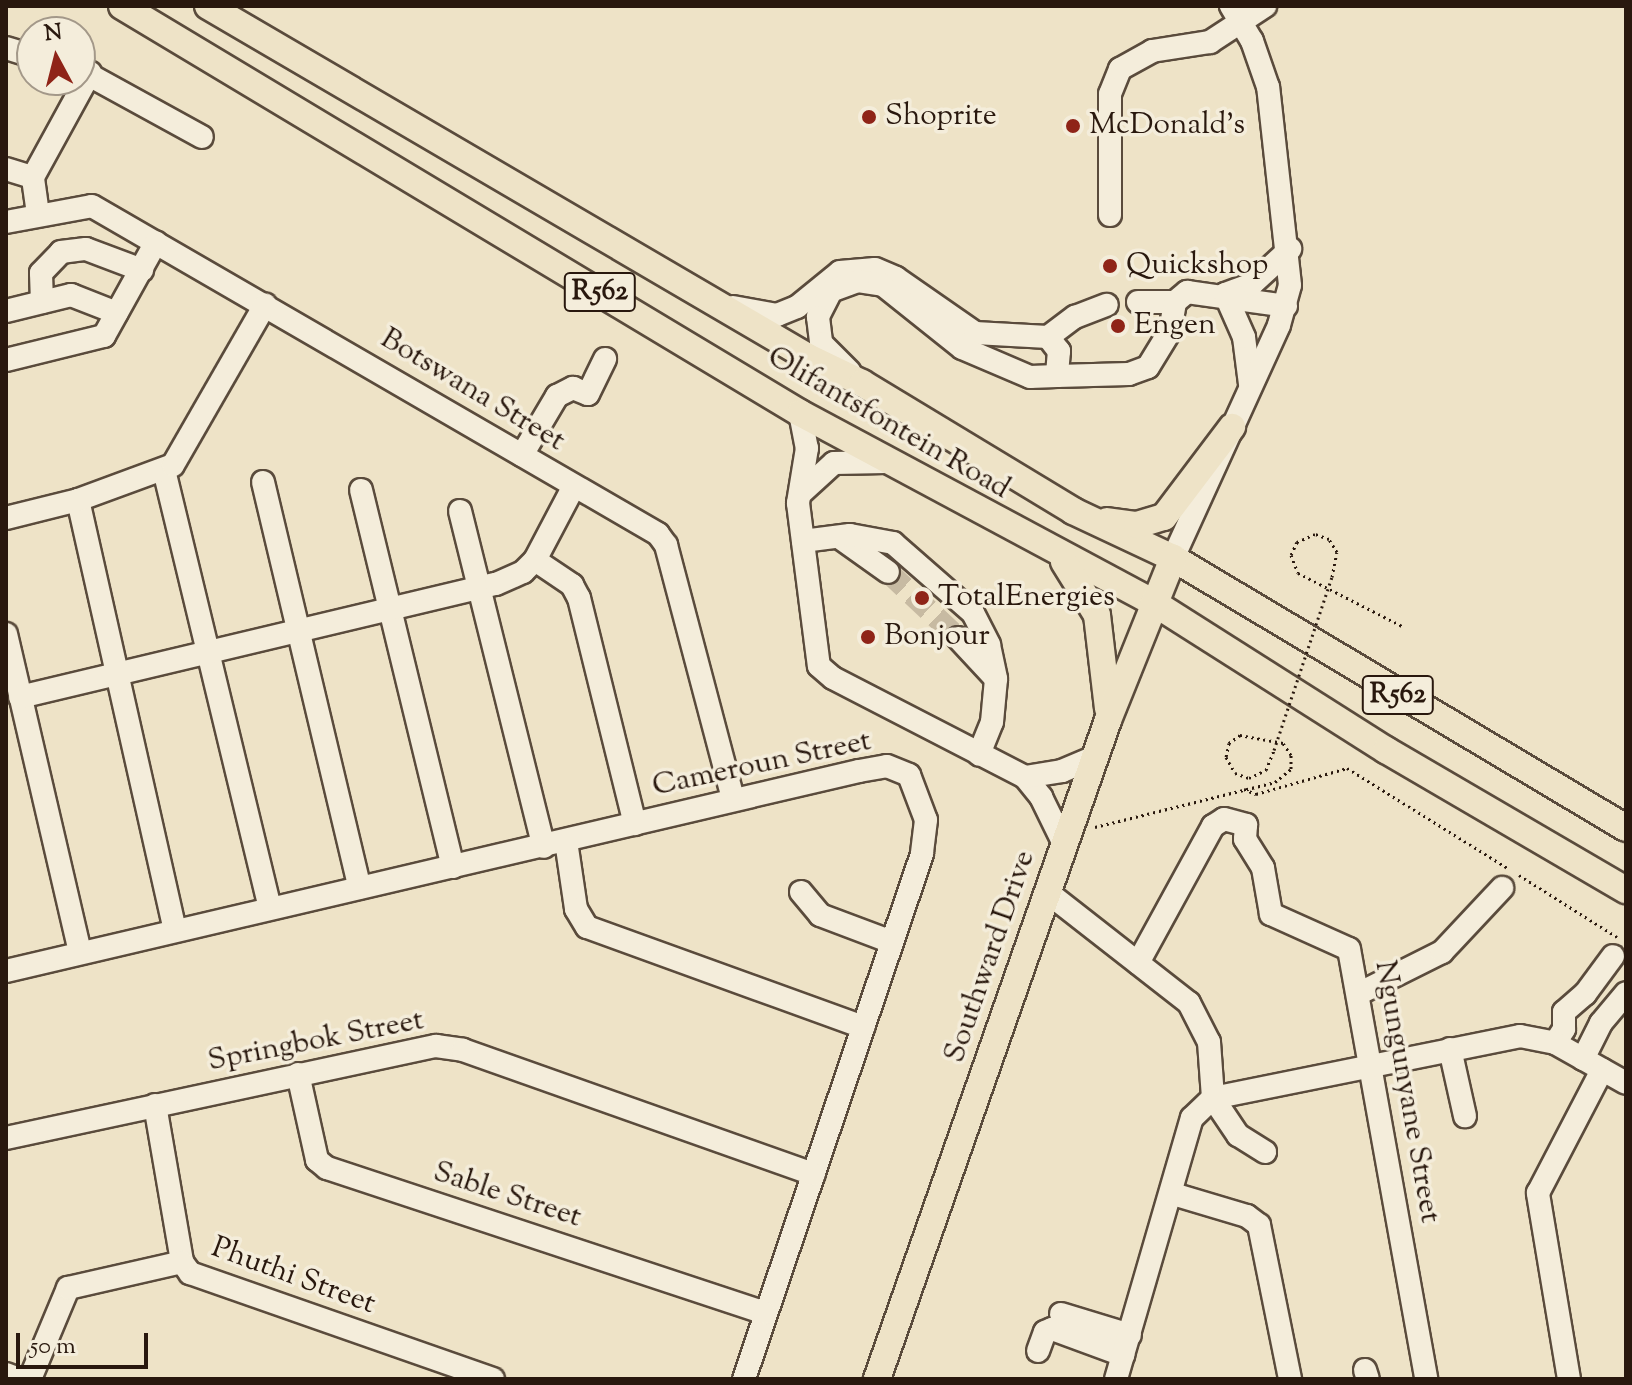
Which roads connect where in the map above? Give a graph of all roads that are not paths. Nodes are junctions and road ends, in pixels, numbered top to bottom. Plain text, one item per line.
1 (122, 6) edge
2 (208, 6) edge
3 (1265, 6) edge
4 (1236, 15) edge
5 (96, 78) edge
6 (73, 96) edge
7 (202, 137) dead end
8 (6, 169) edge
9 (33, 177) junction
10 (38, 214) junction
11 (1110, 215) dead end
12 (6, 222) edge
13 (156, 242) junction
14 (1290, 249) junction
15 (142, 270) junction
16 (1225, 294) junction
17 (704, 297) junction
18 (42, 302) junction
19 (1138, 302) dead end
20 (1175, 302) junction
21 (265, 305) junction
22 (1107, 305) dead end
23 (1286, 306) junction
24 (6, 311) edge
25 (117, 313) junction
26 (1048, 337) junction
27 (605, 359) dead end
28 (6, 360) edge
29 (1057, 376) junction
30 (862, 383) junction
31 (1250, 389) junction
32 (800, 413) junction
33 (1232, 427) junction
34 (522, 455) junction
35 (886, 462) junction
36 (164, 470) junction
37 (263, 482) dead end
38 (574, 486) junction
39 (361, 490) dead end
40 (798, 496) junction
41 (78, 500) junction
42 (460, 511) dead end
43 (1073, 511) junction
44 (6, 518) edge
45 (839, 537) junction
46 (803, 541) junction
47 (1060, 557) junction
48 (1173, 558) junction
49 (535, 560) junction
50 (888, 572) tunnel mouth
51 (481, 588) junction
52 (1154, 603) junction
53 (391, 610) junction
54 (297, 631) junction
55 (6, 634) edge
56 (958, 638) tunnel mouth
57 (206, 653) junction
58 (118, 675) junction
59 (996, 679) junction
60 (20, 697) junction
61 (1108, 720) junction
62 (979, 754) junction
63 (1095, 757) junction
64 (1025, 777) junction
65 (733, 798) junction
66 (635, 824) junction
67 (1626, 828) edge
68 (1066, 838) junction
69 (555, 844) junction
70 (453, 867) junction
71 (360, 888) junction
72 (1502, 888) dead end
73 (1626, 890) edge
74 (801, 892) dead end
75 (1047, 892) junction
76 (270, 908) junction
77 (175, 929) junction
78 (892, 942) junction
79 (1620, 949) edge
80 (80, 953) junction
81 (1138, 963) junction
82 (6, 971) edge
83 (1626, 993) edge
84 (1358, 994) junction
85 (863, 1027) junction
86 (1555, 1043) junction
87 (1450, 1049) junction
88 (1592, 1064) junction
89 (1370, 1065) junction
90 (298, 1074) junction
91 (1626, 1083) edge
92 (1213, 1098) junction
93 (155, 1105) junction
94 (1465, 1116) dead end
95 (6, 1138) edge
96 (1265, 1152) dead end
97 (814, 1174) junction
98 (1173, 1194) junction
99 (182, 1262) junction
100 (765, 1313) junction
101 (1061, 1314) dead end
102 (1126, 1345) junction
103 (1038, 1351) dead end
104 (6, 1374) edge
105 (1421, 1378) edge
106 (19, 1379) edge
107 (30, 1379) edge
108 (493, 1379) edge
109 (744, 1379) edge
110 (877, 1379) edge
111 (1116, 1379) edge
112 (1290, 1379) edge
113 (1569, 1379) edge

1 - 32 main road, Olifantsfontein Road / R562
2 - 17 main road, Olifantsfontein Road / R562
3 - 4 street
4 - 11 street
4 - 14 street
5 - 7 street
6 - 9 street
8 - 9 street
9 - 10 street
10 - 12 street, Botswana Street
10 - 13 street, Botswana Street
13 - 15 street
13 - 21 street, Botswana Street
14 - 16 street
14 - 23 street
15 - 18 street
15 - 25 street
16 - 20 street
16 - 23 street
16 - 31 street
17 - 26 street
17 - 30 main road, Olifantsfontein Road / R562
18 - 24 street
18 - 25 street
19 - 20 street
20 - 29 street
21 - 34 street, Botswana Street
21 - 36 street
22 - 26 street
23 - 31 street
25 - 28 street
26 - 29 street
27 - 34 street
29 - 30 street
30 - 43 main road, Olifantsfontein Road / R562
31 - 33 street
32 - 35 main road, Olifantsfontein Road / R562
32 - 40 street
33 - 43 main road
33 - 48 street
34 - 38 street, Botswana Street
35 - 40 street
35 - 47 main road, Olifantsfontein Road / R562
36 - 41 street
36 - 57 street
37 - 54 street
38 - 49 street
38 - 65 street, Botswana Street
39 - 53 street
40 - 46 street
41 - 44 street
41 - 58 street
42 - 51 street
43 - 48 main road, Olifantsfontein Road / R562
45 - 46 street
45 - 50 street
45 - 59 street
46 - 62 street
47 - 52 main road, Olifantsfontein Road / R562
47 - 61 main road
48 - 52 main road, Southward Drive
48 - 67 main road, Olifantsfontein Road / R562
49 - 51 street
49 - 66 street
51 - 53 street
51 - 69 street
52 - 61 main road, Southward Drive
52 - 73 main road, Olifantsfontein Road / R562
53 - 54 street
53 - 70 street
54 - 57 street
54 - 71 street
55 - 60 street
56 - 59 street
57 - 58 street
57 - 76 street
58 - 60 street
58 - 77 street
59 - 62 street
60 - 80 street
61 - 63 main road, Southward Drive
62 - 64 street
63 - 64 street
63 - 68 main road, Southward Drive
64 - 68 street
65 - 66 street, Cameroun Street
65 - 78 street, Cameroun Street
66 - 69 street, Cameroun Street
68 - 75 main road, Southward Drive
69 - 70 street, Cameroun Street
69 - 85 street
70 - 71 street, Cameroun Street
71 - 76 street, Cameroun Street
72 - 84 street
74 - 78 street
75 - 81 street
75 - 110 main road, Southward Drive
76 - 77 street, Cameroun Street
77 - 80 street, Cameroun Street
78 - 85 street, Cameroun Street
79 - 86 street
80 - 82 street, Cameroun Street
81 - 84 street, Ngungunyane Street
81 - 92 street
83 - 88 street
84 - 89 street, Ngungunyane Street
85 - 97 street, Cameroun Street
86 - 87 street
86 - 88 street
87 - 89 street
87 - 94 street
88 - 91 street
88 - 113 street
89 - 92 street
89 - 105 street, Ngungunyane Street
90 - 93 street, Springbok Street
90 - 97 street, Springbok Street
90 - 100 street, Sable Street
92 - 96 street
92 - 98 street
93 - 95 street, Springbok Street
93 - 99 street, Phuthi Street
97 - 100 street, Cameroun Street
98 - 102 street
98 - 112 street
99 - 107 street
99 - 108 street, Phuthi Street
100 - 109 street, Cameroun Street
101 - 102 street
102 - 103 street
102 - 111 street
104 - 106 street

